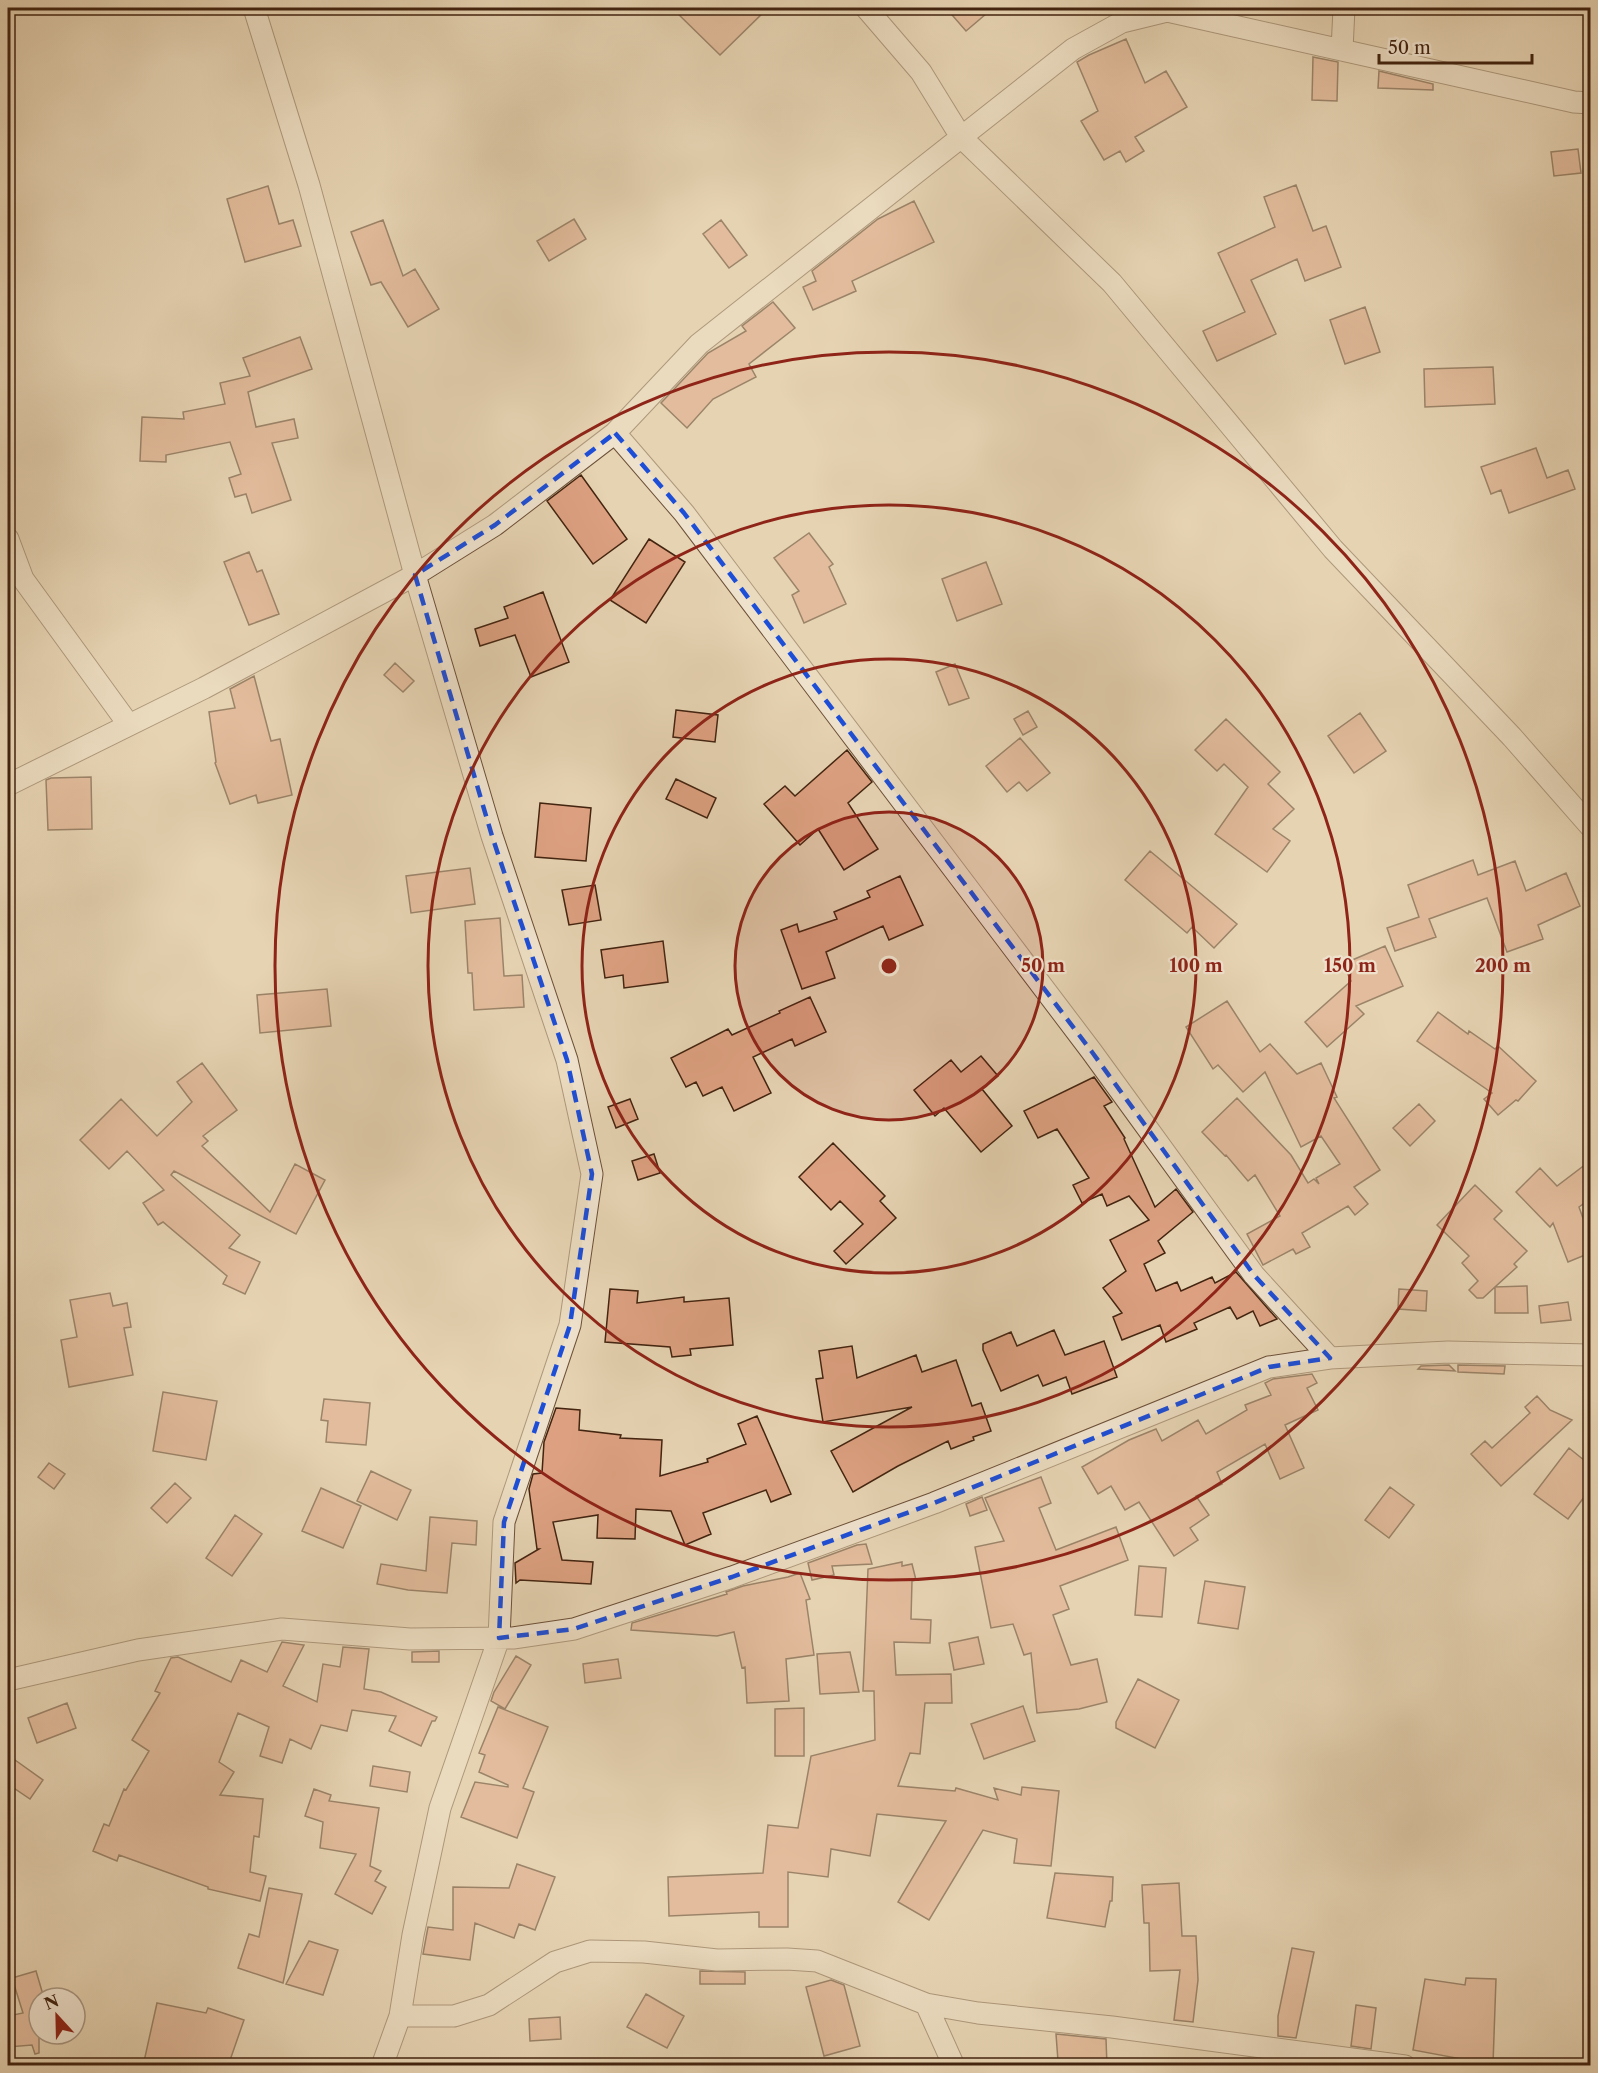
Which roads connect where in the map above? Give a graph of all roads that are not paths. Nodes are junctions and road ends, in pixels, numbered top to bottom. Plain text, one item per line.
1 (254, 8) edge
2 (866, 8) edge
3 (1344, 8) edge
4 (1342, 50) junction
5 (1590, 103) edge
6 (961, 137) junction
7 (615, 433) junction
8 (8, 539) edge
9 (415, 575) junction
10 (129, 725) junction
11 (8, 785) edge
12 (1590, 826) edge
13 (1590, 1355) edge
14 (1330, 1358) junction
15 (499, 1638) junction
16 (8, 1680) edge
17 (926, 2004) junction
18 (400, 2016) junction
19 (1308, 2059) edge
20 (382, 2066) edge
21 (954, 2066) edge
22 (1405, 2066) edge

1 - 9 street
2 - 6 street
3 - 4 street
4 - 5 street
4 - 6 street
6 - 7 street
6 - 12 street
7 - 9 street
7 - 14 street
8 - 10 street
9 - 10 street
9 - 15 street
10 - 11 street
13 - 14 street
14 - 15 street
15 - 16 street
15 - 18 street
17 - 18 street
17 - 19 street
17 - 21 street
18 - 20 street
19 - 22 street

